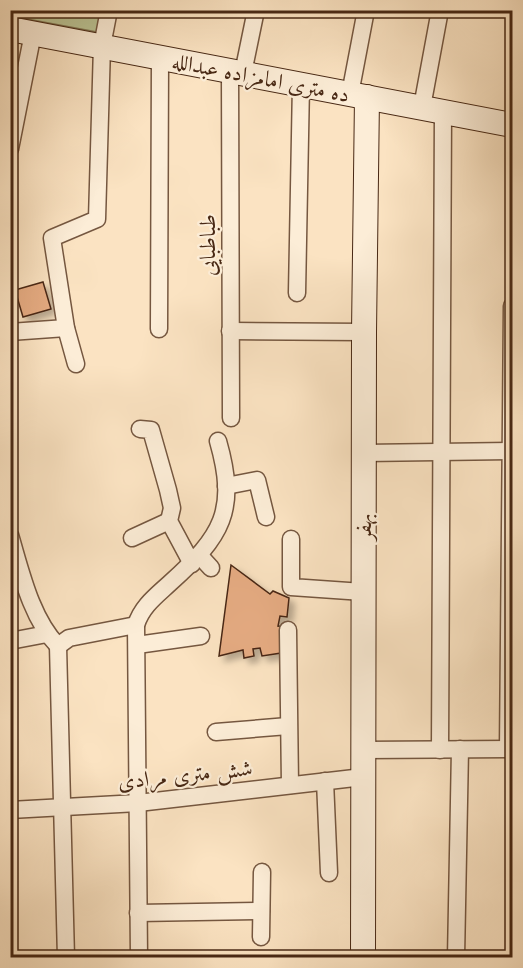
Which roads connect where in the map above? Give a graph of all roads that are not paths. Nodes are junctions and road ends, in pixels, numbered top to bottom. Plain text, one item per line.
1 (109, 10) edge
2 (256, 10) edge
3 (366, 10) edge
4 (440, 10) edge
5 (22, 31) edge
6 (102, 46) junction
7 (160, 58) junction
8 (237, 72) junction
9 (301, 84) junction
10 (359, 95) junction
11 (432, 109) junction
12 (513, 125) edge
13 (10, 148) edge
14 (297, 293) dead end
15 (513, 306) edge
16 (66, 328) junction
17 (159, 329) dead end
18 (230, 331) junction
19 (10, 332) edge
20 (364, 332) junction
21 (76, 364) dead end
22 (231, 418) dead end
23 (140, 429) dead end
24 (218, 441) dead end
25 (512, 451) edge
26 (443, 452) junction
27 (363, 453) junction
28 (226, 486) junction
29 (266, 517) dead end
30 (170, 521) junction
31 (10, 535) edge
32 (132, 538) dead end
33 (291, 539) dead end
34 (201, 563) junction
35 (18, 586) edge
36 (363, 592) junction
37 (136, 625) junction
38 (288, 630) dead end
39 (201, 636) dead end
40 (52, 640) junction
41 (10, 641) edge
42 (137, 645) junction
43 (288, 726) junction
44 (216, 732) dead end
45 (460, 749) junction
46 (510, 749) edge
47 (363, 750) junction
48 (440, 750) junction
49 (363, 777) junction
50 (325, 781) junction
51 (290, 786) junction
52 (138, 803) junction
53 (62, 807) junction
54 (10, 810) edge
55 (262, 872) dead end
56 (329, 873) dead end
57 (261, 911) junction
58 (138, 914) junction
59 (261, 937) dead end
60 (66, 957) edge
61 (139, 957) edge
62 (363, 957) edge
63 (456, 957) edge

1 - 6 street
2 - 8 street, طباطبایی
3 - 10 street
4 - 11 street
5 - 6 street, ده متری امامزاده عبدالله
5 - 13 street
6 - 7 street, ده متری امامزاده عبدالله
6 - 16 street
7 - 8 street, ده متری امامزاده عبدالله
7 - 17 street
8 - 9 street, ده متری امامزاده عبدالله
8 - 18 street, طباطبایی
9 - 10 street, ده متری امامزاده عبدالله
9 - 14 street
10 - 11 street, ده متری امامزاده عبدالله
10 - 20 street, بهفر
11 - 12 street, ده متری امامزاده عبدالله
11 - 26 street
15 - 25 street
16 - 19 street
16 - 21 street
18 - 20 street
18 - 22 street, طباطبایی
20 - 27 street, بهفر
23 - 30 street
24 - 28 street
25 - 26 street
25 - 46 street
26 - 27 street
26 - 48 street
27 - 36 street, بهفر
28 - 29 street
28 - 34 street
30 - 32 street
30 - 34 street
31 - 35 street
33 - 36 street
34 - 37 street
35 - 40 street
36 - 47 street, بهفر
37 - 40 street
37 - 42 street
38 - 43 street
39 - 42 street
40 - 41 street
40 - 53 street
42 - 52 street
43 - 44 street
43 - 51 street
45 - 46 street
45 - 48 street
45 - 63 street
47 - 48 street
47 - 49 street, بهفر
49 - 50 street, شش متری مرادی
49 - 62 street, بهفر
50 - 51 street, شش متری مرادی
50 - 56 street
51 - 52 street, شش متری مرادی
52 - 53 street, شش متری مرادی
52 - 58 street
53 - 54 street, شش متری مرادی
53 - 60 street
55 - 57 street
57 - 58 street
57 - 59 street
58 - 61 street

